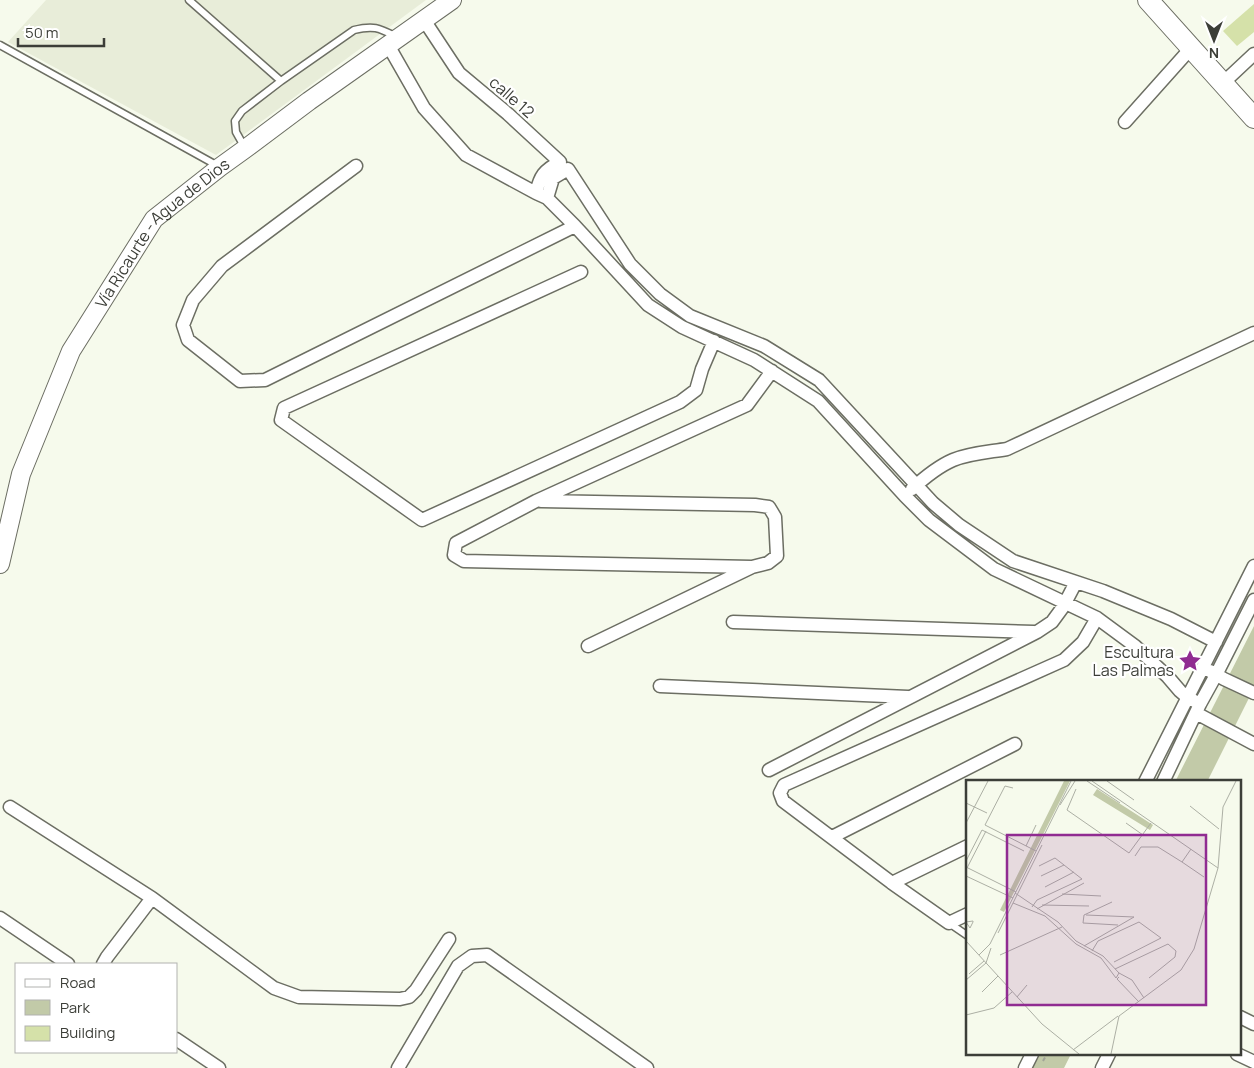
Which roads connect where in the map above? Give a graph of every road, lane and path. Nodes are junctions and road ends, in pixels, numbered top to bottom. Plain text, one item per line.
1 (189, 0) edge
2 (452, 0) edge
3 (1148, 0) edge
4 (424, 20) junction
5 (393, 41) junction
6 (0, 45) edge
7 (1192, 48) junction
8 (1254, 54) edge
9 (281, 81) junction
10 (1223, 83) junction
11 (1254, 118) edge
12 (1125, 122) dead end
13 (246, 149) junction
14 (356, 166) dead end
15 (220, 167) junction
16 (541, 196) junction
17 (575, 226) junction
18 (581, 272) dead end
19 (690, 316) junction
20 (682, 327) junction
21 (1254, 334) edge
22 (714, 341) junction
23 (764, 346) junction
24 (754, 360) junction
25 (772, 372) junction
26 (917, 485) junction
27 (905, 496) junction
28 (536, 501) junction
29 (0, 564) edge
30 (1254, 566) edge
31 (752, 567) junction
32 (1076, 582) junction
33 (1254, 600) edge
34 (1065, 603) junction
35 (1097, 618) junction
36 (734, 622) dead end
37 (1037, 632) junction
38 (1216, 642) junction
39 (588, 646) dead end
40 (1204, 667) junction
41 (1216, 675) junction
42 (660, 686) dead end
43 (1254, 693) edge
44 (910, 697) junction
45 (1187, 697) junction
46 (1198, 708) junction
47 (1015, 744) dead end
48 (1254, 744) edge
49 (768, 770) dead end
50 (1145, 780) edge
51 (1164, 780) edge
52 (10, 807) dead end
53 (832, 838) junction
54 (966, 847) edge
55 (892, 882) junction
56 (152, 898) junction
57 (966, 915) edge
58 (0, 918) edge
59 (949, 923) junction
60 (966, 935) edge
61 (449, 939) dead end
62 (67, 963) edge
63 (104, 963) edge
64 (1242, 1018) edge
65 (1254, 1024) edge
66 (178, 1040) edge
67 (1031, 1056) edge
68 (1108, 1056) edge
69 (1241, 1056) edge
70 (1254, 1062) edge
71 (219, 1068) edge
72 (398, 1068) edge
73 (647, 1068) edge
74 (1026, 1068) edge
75 (1102, 1068) edge

1 - 9 lane
2 - 4 street, Vía Ricaurte - Agua de Dios
3 - 7 main road
4 - 5 street, Vía Ricaurte - Agua de Dios
4 - 16 street, calle 12
5 - 9 lane
5 - 13 street, Vía Ricaurte - Agua de Dios
5 - 16 street
6 - 15 lane
7 - 10 main road
7 - 12 street
8 - 10 street
9 - 13 lane
10 - 11 main road
13 - 15 street, Vía Ricaurte - Agua de Dios
14 - 17 street
15 - 29 street, Vía Ricaurte - Agua de Dios
16 - 17 street
16 - 19 street
17 - 20 street
18 - 22 street
19 - 20 street
19 - 23 street
20 - 22 street
21 - 26 street
22 - 24 street
23 - 24 street
23 - 26 street
24 - 25 street
25 - 27 street
25 - 28 street
26 - 27 street
26 - 32 street
27 - 34 street
28 - 31 street
28 - 31 street
30 - 38 street
31 - 39 street
32 - 34 street
32 - 38 street
33 - 41 street
34 - 35 street
34 - 37 street
35 - 45 street
35 - 53 street
36 - 37 street
37 - 44 street
38 - 40 street
40 - 41 street
40 - 45 street
41 - 43 street
41 - 46 street
42 - 44 street
44 - 49 street
45 - 46 street
45 - 50 street
46 - 48 street
46 - 51 street
47 - 53 street
52 - 56 street
53 - 55 street
54 - 55 street
55 - 59 street
56 - 61 street
56 - 63 street
57 - 59 street
58 - 62 street
59 - 60 lane
64 - 65 street
66 - 71 street
67 - 74 street
68 - 75 street
69 - 70 street
72 - 73 street

